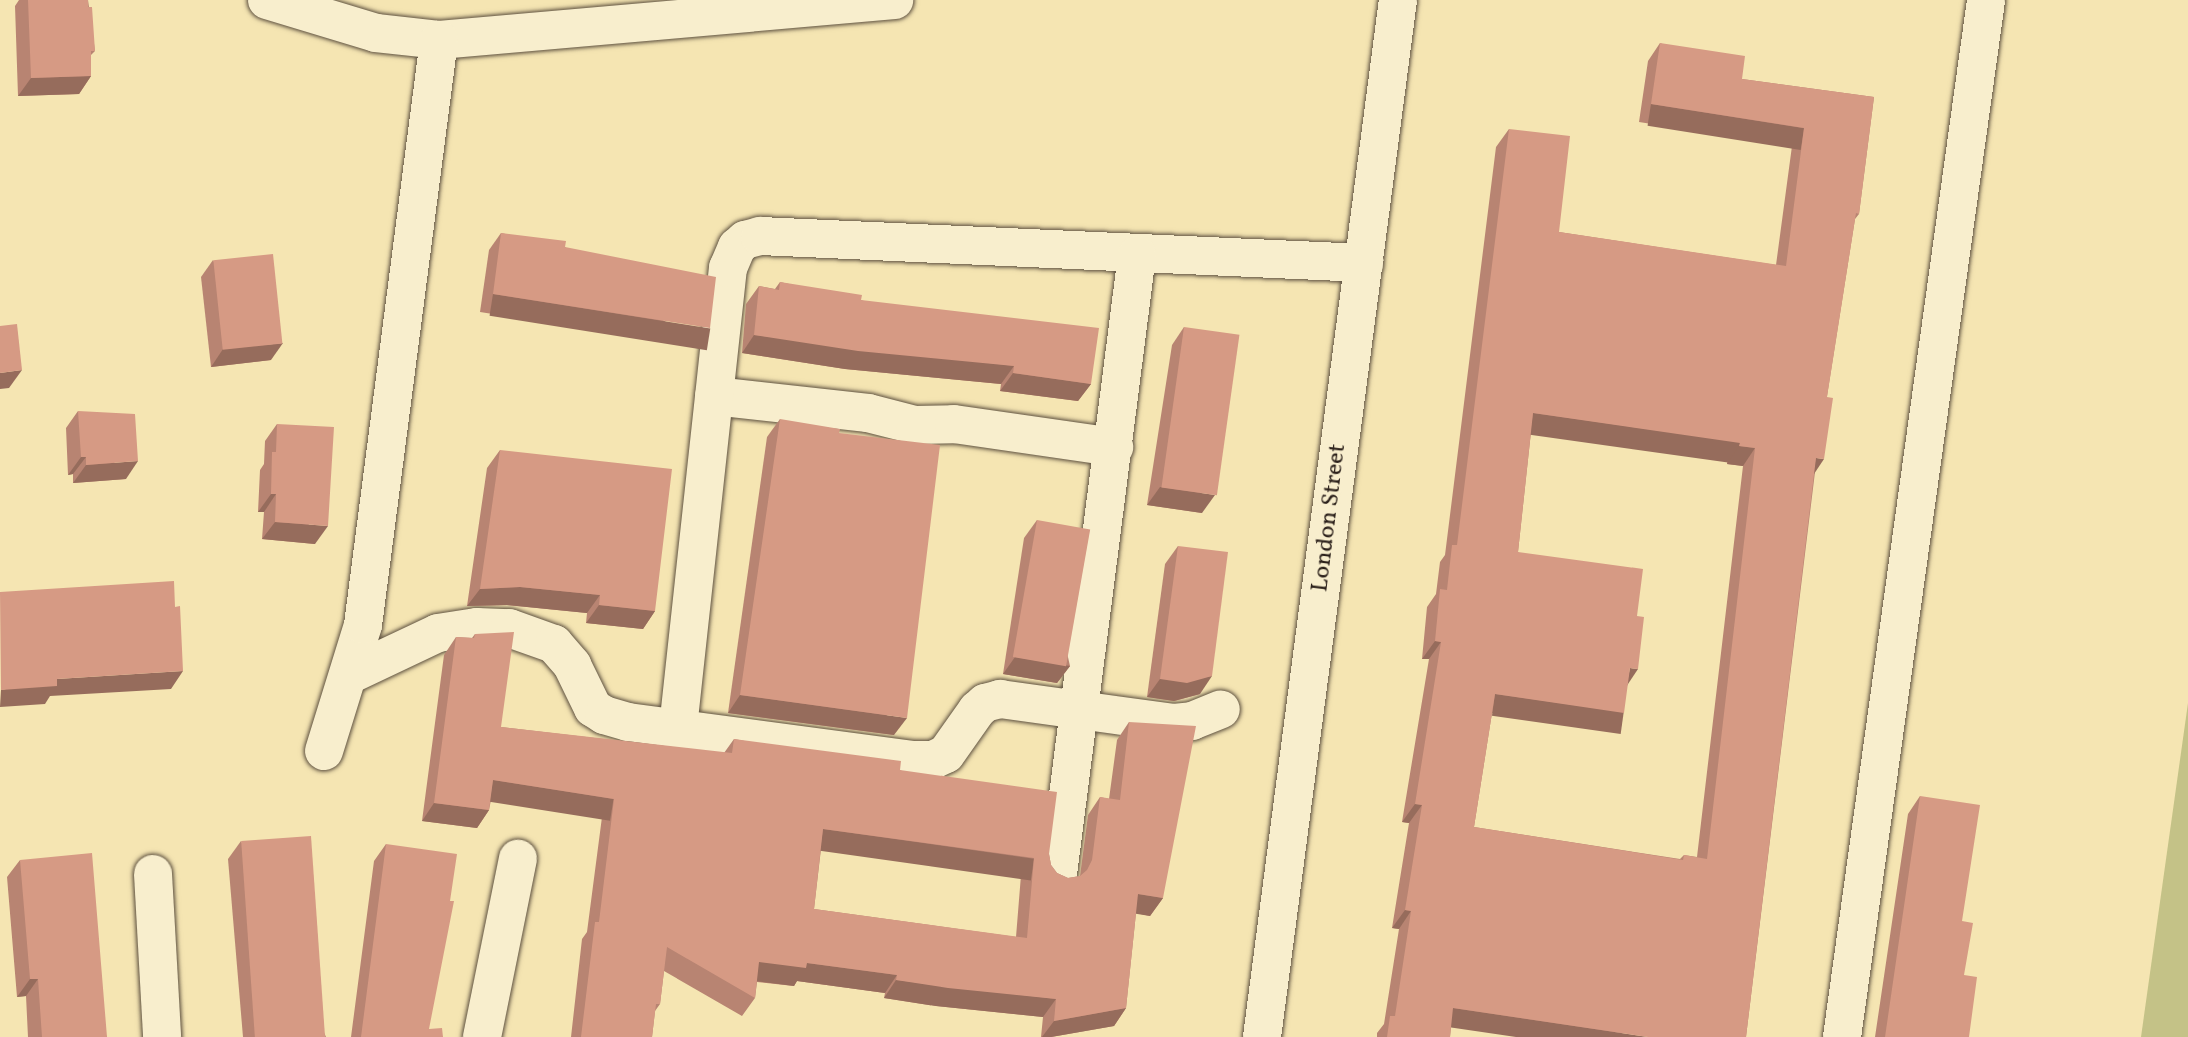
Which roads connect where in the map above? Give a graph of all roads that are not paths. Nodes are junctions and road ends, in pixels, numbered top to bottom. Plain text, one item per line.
1 (267, 0) edge
2 (894, 0) edge
3 (1398, 0) edge
4 (1986, 0) edge
5 (439, 40) junction
6 (1137, 255) junction
7 (1364, 263) junction
8 (713, 396) junction
9 (1114, 447) junction
10 (349, 675) junction
11 (1080, 708) junction
12 (1221, 709) dead end
13 (678, 728) junction
14 (324, 751) dead end
15 (518, 859) dead end
16 (153, 874) dead end
17 (1058, 874) edge
18 (162, 1037) edge
19 (482, 1037) edge
20 (1262, 1037) edge
21 (1842, 1037) edge

1 - 5 street
2 - 5 street
3 - 7 street, London Street
4 - 21 street
5 - 10 street
6 - 7 street
6 - 8 street
6 - 9 street
7 - 20 street, London Street
8 - 9 street
8 - 13 street
9 - 11 street
10 - 13 street
10 - 14 street
11 - 12 street
11 - 13 street
11 - 17 street
15 - 19 street
16 - 18 street

